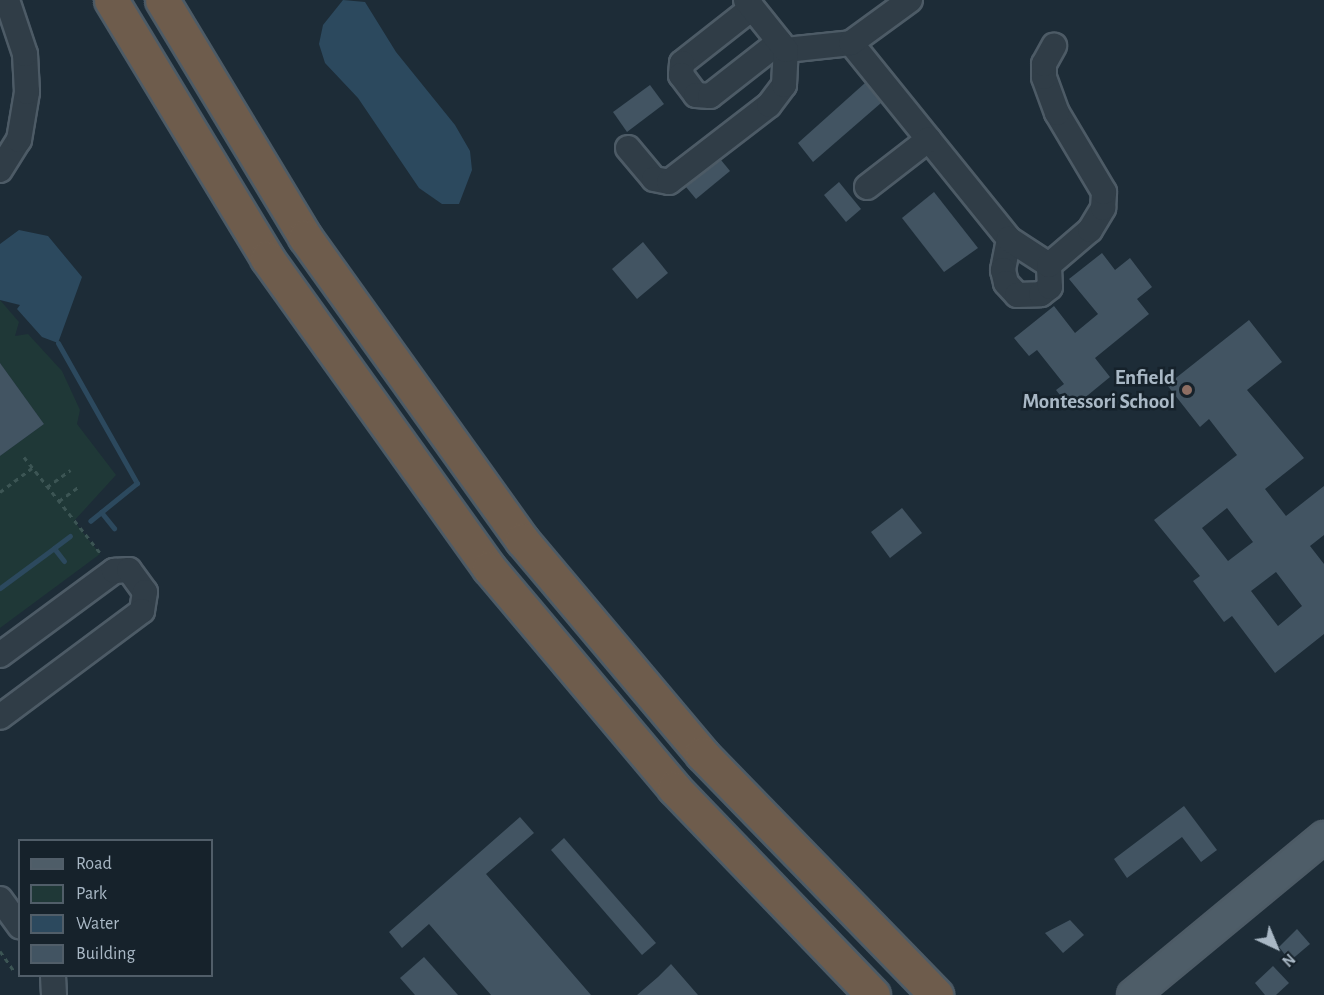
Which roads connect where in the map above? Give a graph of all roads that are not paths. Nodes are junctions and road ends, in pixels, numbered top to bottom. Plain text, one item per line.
1 (111, 0) edge
2 (162, 0) edge
3 (910, 0) edge
4 (749, 4) edge
5 (7, 14) edge
6 (851, 43) junction
7 (782, 46) junction
8 (1054, 46) dead end
9 (929, 139) junction
10 (628, 148) dead end
11 (0, 170) edge
12 (867, 187) dead end
13 (1009, 239) junction
14 (1049, 265) junction
15 (0, 655) edge
16 (0, 717) edge
17 (1324, 837) edge
18 (0, 899) edge
19 (18, 924) edge
20 (53, 977) edge
21 (54, 995) edge
22 (873, 995) edge
23 (936, 995) edge
24 (1133, 995) edge

1 - 22 highway
2 - 23 highway
3 - 6 street
4 - 7 street
4 - 7 street
5 - 11 street
6 - 7 street
6 - 9 street
7 - 10 street
8 - 14 street
9 - 12 street
9 - 13 street
13 - 14 street
13 - 14 street
15 - 16 street
17 - 24 main road
18 - 19 street
20 - 21 street

